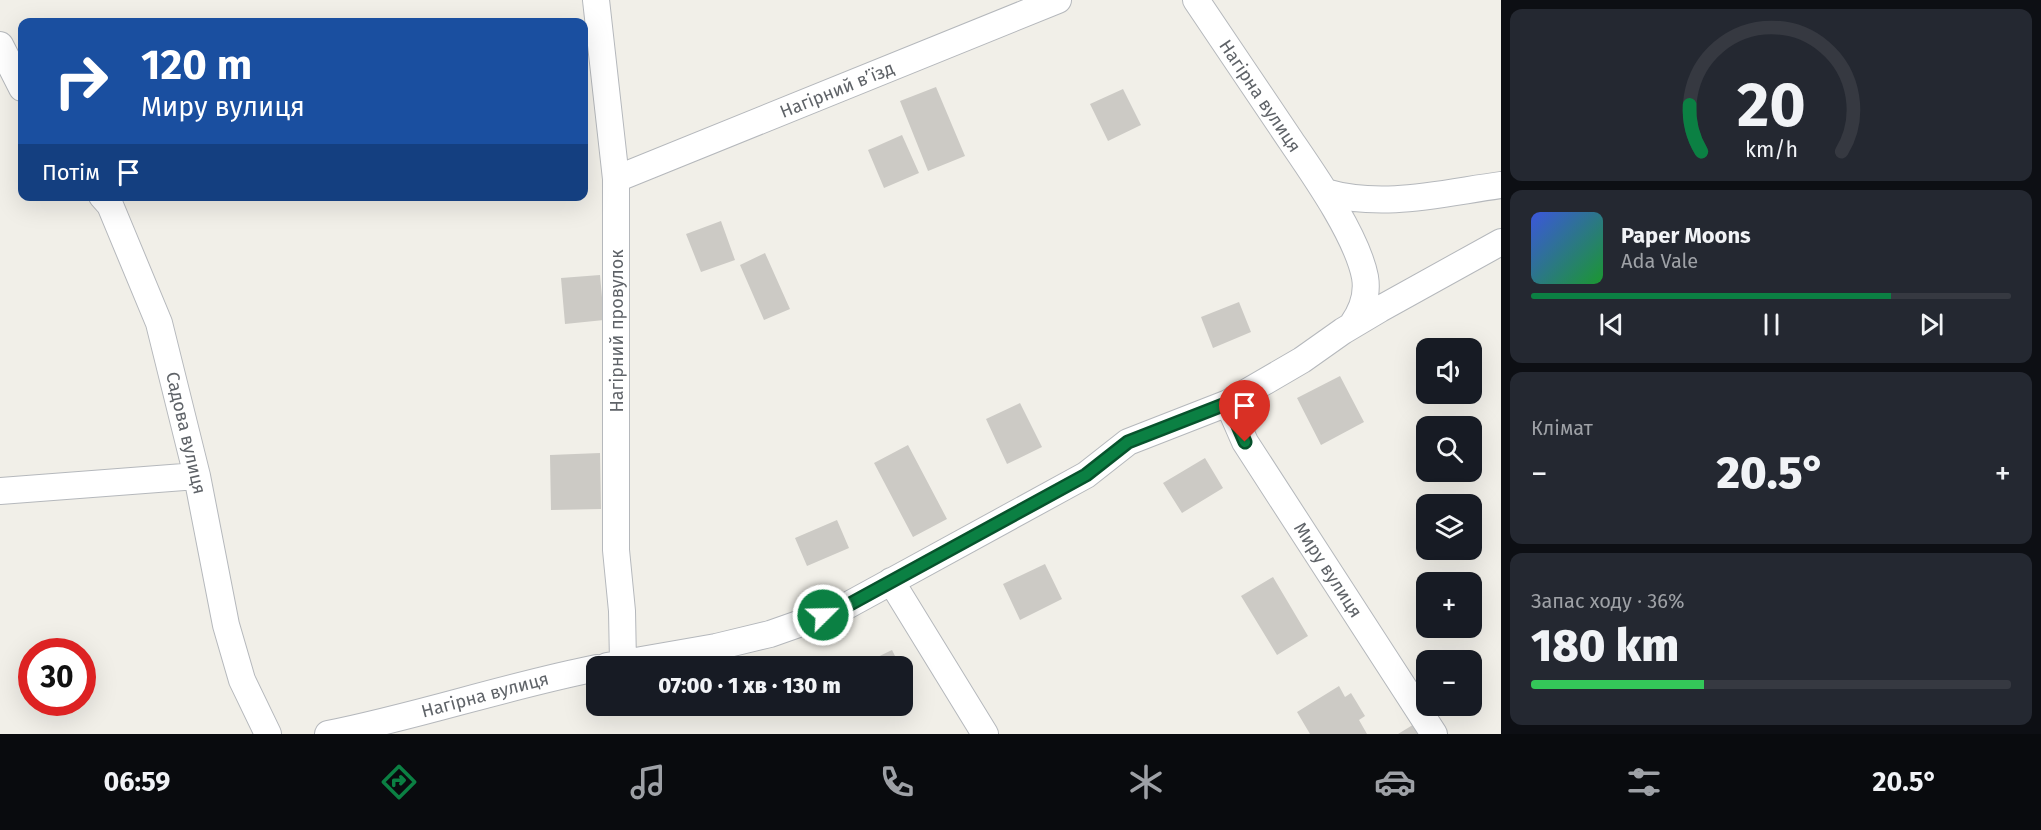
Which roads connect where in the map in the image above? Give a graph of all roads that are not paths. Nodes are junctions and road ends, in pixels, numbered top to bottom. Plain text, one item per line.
1 (596, 0) edge
2 (1058, 0) edge
3 (1196, 0) edge
4 (0, 45) edge
5 (18, 80) edge
6 (616, 179) junction
7 (1501, 186) edge
8 (1325, 192) junction
9 (106, 201) edge
10 (1501, 242) edge
11 (1352, 325) junction
12 (1228, 403) junction
13 (197, 476) junction
14 (0, 491) edge
15 (891, 580) junction
16 (616, 656) edge
17 (663, 656) edge
18 (586, 670) edge
19 (375, 730) edge
20 (268, 734) edge
21 (328, 734) edge
22 (985, 734) edge
23 (1434, 734) edge

1 - 6 street, Нагірний провулок
2 - 6 street, Нагірний в’їзд
3 - 8 street, Нагірна вулиця
4 - 5 street
6 - 16 street, Нагірний провулок
7 - 8 street
8 - 11 street, Нагірна вулиця
9 - 13 street, Садова вулиця
10 - 11 street, Нагірна вулиця
11 - 12 street, Нагірна вулиця
12 - 15 street, Нагірна вулиця
12 - 23 street, Миру вулиця
13 - 14 street
13 - 20 street, Садова вулиця
15 - 17 street, Нагірна вулиця
15 - 22 street
18 - 19 street, Нагірна вулиця
19 - 21 street, Нагірна вулиця

